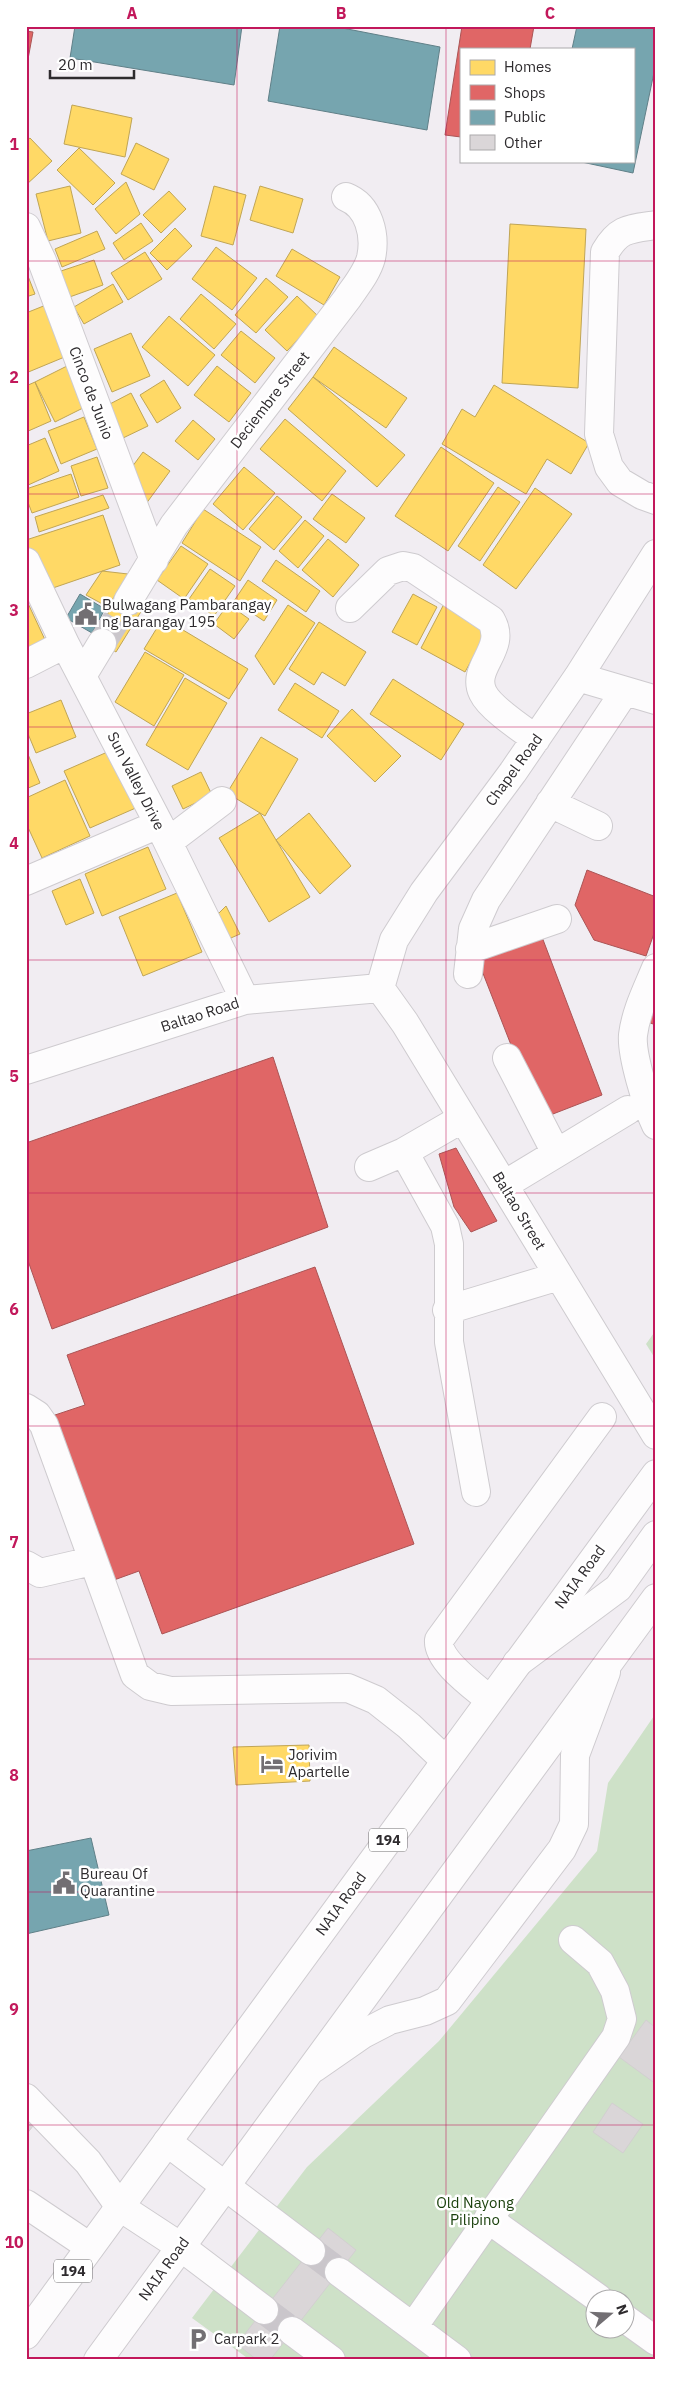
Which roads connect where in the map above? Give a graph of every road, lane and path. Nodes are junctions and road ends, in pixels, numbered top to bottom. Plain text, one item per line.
1 (346, 197) dead end
2 (656, 225) edge
3 (26, 227) edge
4 (656, 500) edge
5 (656, 554) edge
6 (154, 560) junction
7 (26, 562) edge
8 (128, 601) tunnel mouth
9 (350, 608) dead end
10 (65, 644) junction
11 (102, 644) tunnel mouth
12 (26, 664) edge
13 (82, 676) junction
14 (578, 677) junction
15 (625, 691) junction
16 (656, 700) edge
17 (536, 739) junction
18 (222, 801) dead end
19 (550, 803) junction
20 (598, 826) dead end
21 (163, 832) junction
22 (26, 881) edge
23 (558, 919) dead end
24 (656, 968) edge
25 (380, 988) junction
26 (245, 1000) junction
27 (507, 1058) dead end
28 (26, 1070) edge
29 (628, 1110) dead end
30 (463, 1118) junction
31 (656, 1125) edge
32 (404, 1152) junction
33 (556, 1153) junction
34 (369, 1167) dead end
35 (504, 1185) junction
36 (559, 1276) junction
37 (448, 1310) junction
38 (26, 1408) edge
39 (602, 1417) dead end
40 (656, 1435) edge
41 (656, 1474) edge
42 (476, 1492) dead end
43 (656, 1535) edge
44 (92, 1561) junction
45 (26, 1565) edge
46 (656, 1598) edge
47 (611, 1658) junction
48 (517, 1663) junction
49 (490, 1700) junction
50 (446, 1761) junction
51 (574, 1940) dead end
52 (310, 2070) junction
53 (26, 2098) edge
54 (167, 2142) junction
55 (224, 2187) junction
56 (26, 2204) edge
57 (120, 2207) junction
58 (488, 2219) junction
59 (90, 2247) junction
60 (180, 2247) junction
61 (310, 2251) tunnel mouth
62 (339, 2272) tunnel mouth
63 (584, 2288) edge
64 (264, 2310) tunnel mouth
65 (634, 2325) edge
66 (412, 2327) junction
67 (292, 2331) tunnel mouth
68 (26, 2334) edge
69 (656, 2341) edge
70 (98, 2360) edge
71 (331, 2360) edge
72 (456, 2360) edge

1 - 6 main road, Deciembre Street
2 - 4 main road
3 - 6 main road, Cinco de Junio
5 - 14 main road, Chapel Road
6 - 8 main road, Deciembre Street
7 - 10 main road, Sun Valley Drive
9 - 17 main road
10 - 12 main road
10 - 13 main road, Sun Valley Drive
11 - 13 main road
13 - 21 main road, Sun Valley Drive
14 - 15 main road
14 - 17 main road, Chapel Road
15 - 16 main road
15 - 19 main road
17 - 25 main road, Chapel Road
18 - 21 main road
19 - 20 main road
19 - 23 main road
21 - 22 main road
21 - 26 main road, Sun Valley Drive
24 - 31 main road
25 - 26 main road, Baltao Road
25 - 30 main road, Baltao Street
26 - 28 main road, Baltao Road
27 - 33 main road
29 - 33 main road
30 - 32 main road
30 - 35 main road, Baltao Street
32 - 34 main road
32 - 37 main road
33 - 35 main road
35 - 36 main road, Baltao Street
36 - 37 main road
36 - 40 main road, Baltao Street
37 - 42 main road
38 - 44 main road
39 - 49 main road
41 - 48 main road, NAIA Road / 194
43 - 48 main road
44 - 45 main road
44 - 50 main road
46 - 47 main road, NAIA Road
47 - 52 main road, NAIA Road
47 - 52 main road
48 - 49 main road, NAIA Road / 194
49 - 50 main road, NAIA Road / 194
50 - 54 main road, NAIA Road / 194
51 - 58 main road
52 - 55 main road, NAIA Road
53 - 57 main road
54 - 55 main road
54 - 57 main road, NAIA Road / 194
55 - 60 main road, NAIA Road
55 - 61 main road
56 - 59 main road
57 - 59 main road, NAIA Road / 194
57 - 60 main road
58 - 63 main road
58 - 66 main road
59 - 68 main road, NAIA Road / 194
60 - 64 main road
60 - 70 main road, NAIA Road
62 - 66 main road
65 - 69 main road
66 - 72 main road
67 - 71 main road

